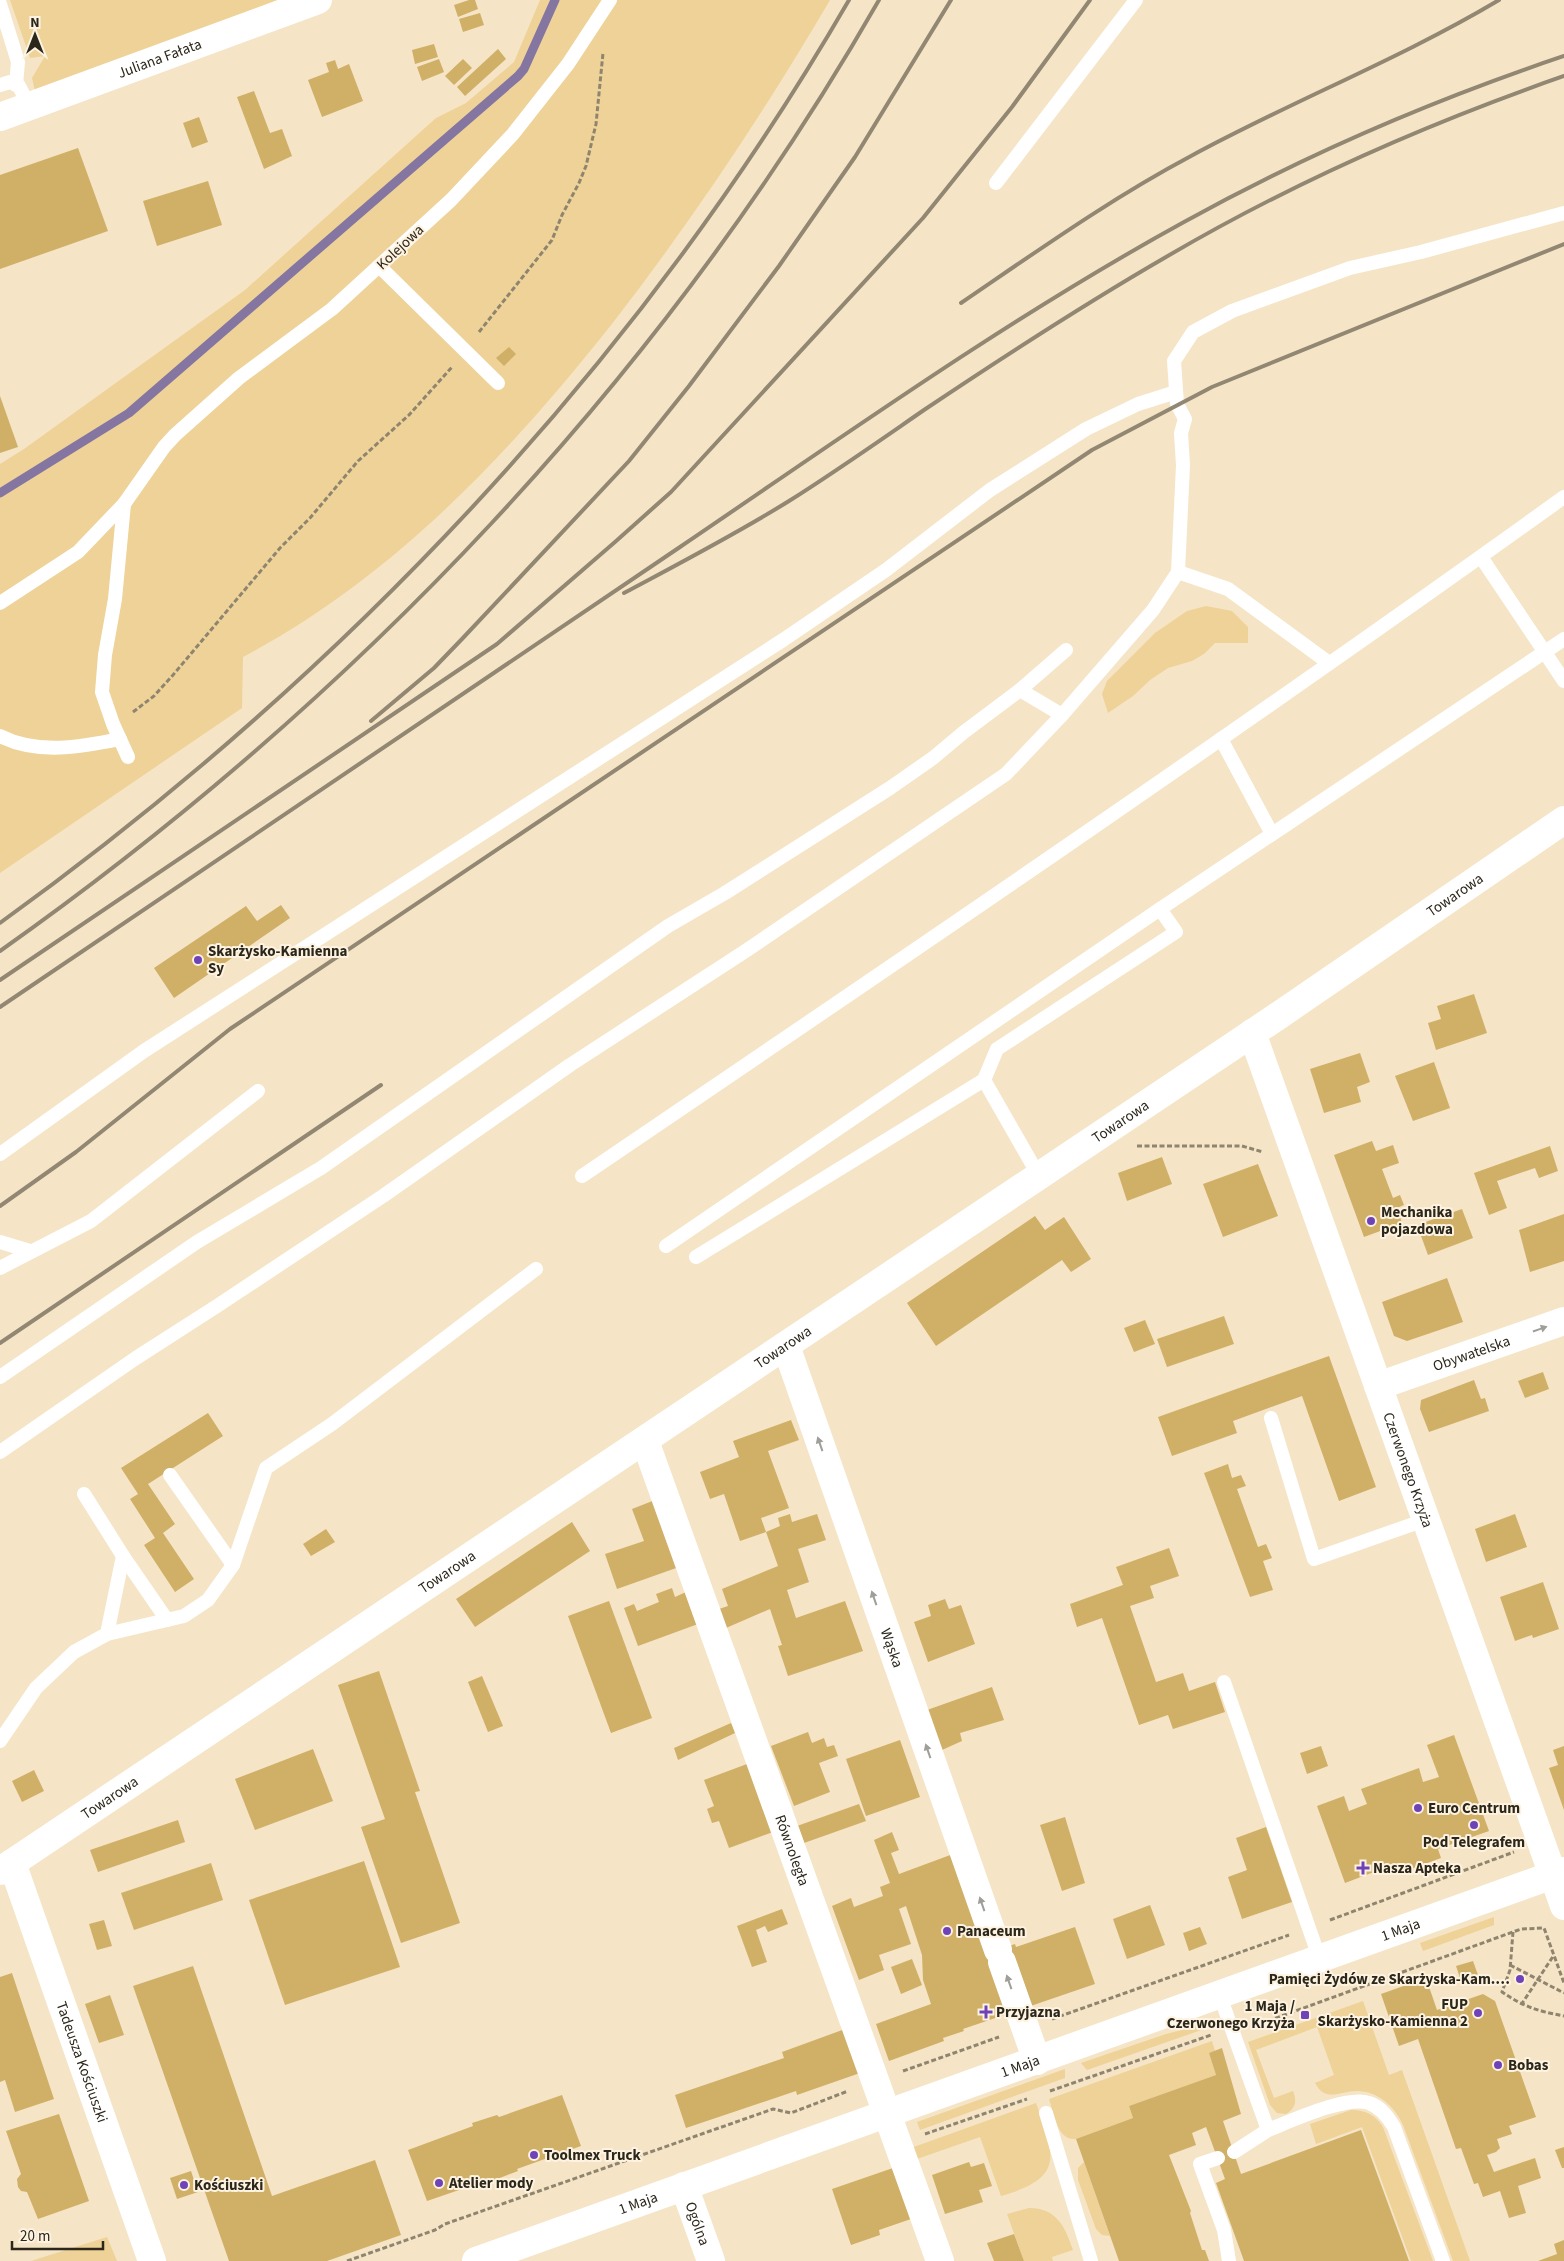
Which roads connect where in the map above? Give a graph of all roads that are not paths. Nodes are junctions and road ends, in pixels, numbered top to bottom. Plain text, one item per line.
1 (318, 0) edge
2 (1136, 0) edge
3 (0, 4) edge
4 (608, 4) edge
5 (0, 85) edge
6 (22, 95) junction
7 (0, 117) edge
8 (996, 183) dead end
9 (1564, 213) edge
10 (379, 266) junction
11 (498, 383) dead end
12 (1176, 392) junction
13 (1564, 497) edge
14 (124, 504) junction
15 (1481, 557) junction
16 (1178, 572) junction
17 (0, 603) edge
18 (1564, 640) edge
19 (1066, 650) dead end
20 (1546, 653) junction
21 (1329, 664) junction
22 (1564, 681) edge
23 (1020, 690) junction
24 (1062, 715) junction
25 (0, 736) edge
26 (120, 739) junction
27 (1221, 739) junction
28 (128, 758) dead end
29 (1564, 820) edge
30 (1272, 834) junction
31 (1160, 910) junction
32 (1252, 1033) junction
33 (984, 1080) junction
34 (258, 1091) dead end
35 (0, 1154) edge
36 (582, 1176) dead end
37 (1039, 1176) junction
38 (0, 1242) edge
39 (666, 1246) dead end
40 (30, 1251) junction
41 (696, 1257) dead end
42 (0, 1268) edge
43 (536, 1269) dead end
44 (1564, 1321) edge
45 (786, 1346) junction
46 (0, 1377) edge
47 (1378, 1386) junction
48 (1270, 1418) dead end
49 (645, 1441) junction
50 (0, 1452) edge
51 (170, 1475) dead end
52 (84, 1494) dead end
53 (1425, 1520) junction
54 (123, 1556) junction
55 (233, 1565) junction
56 (167, 1620) junction
57 (107, 1634) junction
58 (1224, 1682) dead end
59 (0, 1741) edge
60 (6, 1868) edge
61 (1559, 1873) edge
62 (1564, 1906) edge
63 (1320, 1960) junction
64 (1220, 1996) junction
65 (1037, 2061) junction
66 (888, 2113) junction
67 (1046, 2113) dead end
68 (1268, 2130) junction
69 (1234, 2152) dead end
70 (1218, 2158) dead end
71 (684, 2186) junction
72 (518, 2254) edge
73 (152, 2261) edge
74 (476, 2261) edge
75 (711, 2261) edge
76 (940, 2261) edge
77 (1092, 2261) edge
78 (1230, 2261) edge
79 (1443, 2261) edge

1 - 6 street, Juliana Fałata
2 - 8 lane
3 - 6 lane
4 - 10 lane, Kolejowa
5 - 6 lane
6 - 7 street, Juliana Fałata
9 - 12 lane
10 - 11 lane
10 - 14 lane, Kolejowa
12 - 16 lane
12 - 35 lane
13 - 15 lane
14 - 17 lane, Kolejowa
14 - 26 lane
15 - 20 lane
15 - 21 lane
16 - 21 lane
16 - 24 lane
18 - 20 lane
19 - 23 lane
20 - 22 lane
20 - 30 lane
21 - 27 lane
23 - 24 lane
23 - 46 lane
24 - 50 lane
25 - 26 lane
26 - 28 lane
27 - 30 lane
27 - 36 lane
29 - 32 street, Towarowa
30 - 31 lane
31 - 33 lane
31 - 39 lane
32 - 37 street, Towarowa
32 - 47 street, Czerwonego Krzyża
33 - 37 lane
33 - 41 lane
34 - 40 lane
37 - 45 street, Towarowa
38 - 40 lane
40 - 42 lane
43 - 55 lane
47 -> 44 street, Obywatelska
45 - 49 street, Towarowa
65 -> 45 street, Wąska
47 - 53 street, Czerwonego Krzyża
48 - 53 lane
49 - 60 street, Towarowa
49 - 66 street, Równoległa
51 - 55 lane
52 - 54 lane
53 - 61 street, Czerwonego Krzyża
54 - 56 lane
54 - 57 lane
55 - 56 lane
56 - 57 lane
57 - 59 lane
58 - 63 lane
60 - 73 street, Tadeusza Kościuszki
61 - 62 street, Czerwonego Krzyża
61 - 63 street, 1 Maja
63 - 64 street, 1 Maja
64 - 65 street, 1 Maja
64 - 68 lane
65 - 66 street, 1 Maja
66 - 71 street, 1 Maja
66 - 76 street, Równoległa
67 - 77 lane
68 - 69 lane
68 - 79 lane
70 - 78 lane
71 - 72 street, 1 Maja
71 - 75 street, Ogólna
72 - 74 street, 1 Maja

